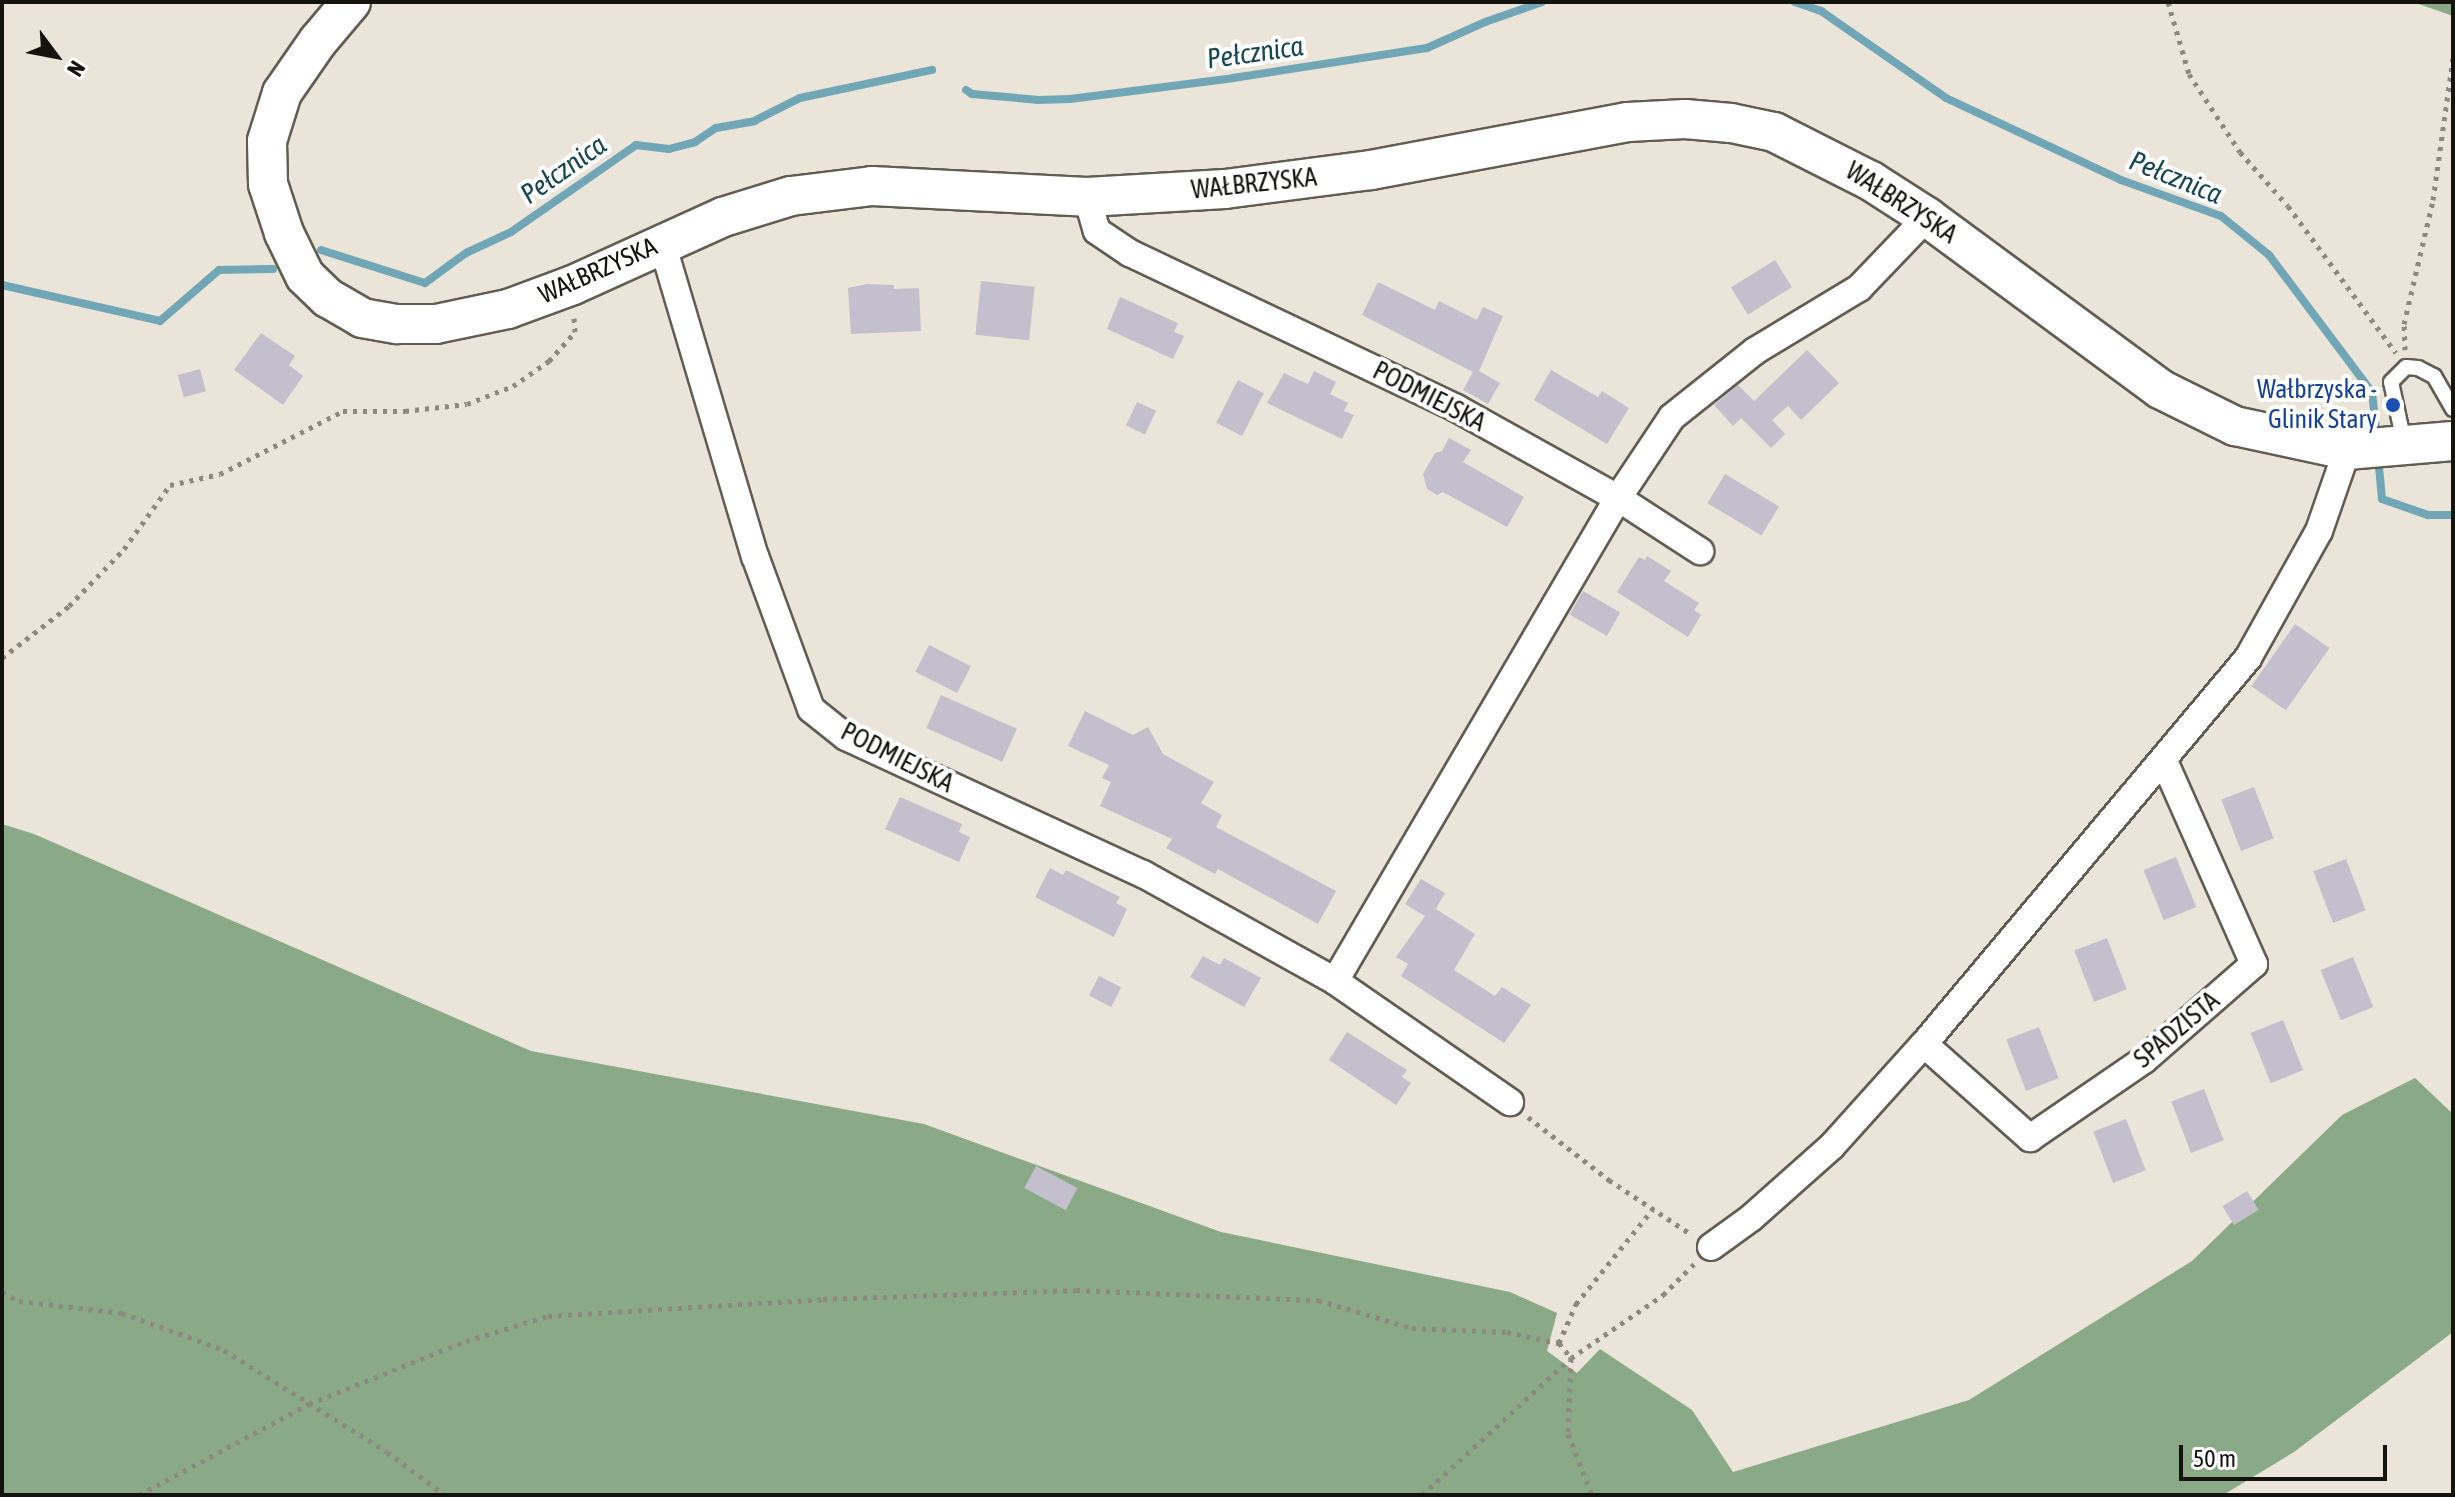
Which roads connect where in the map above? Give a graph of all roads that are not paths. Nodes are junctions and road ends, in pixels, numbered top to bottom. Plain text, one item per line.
1 (351, 2) edge
2 (1087, 197) junction
3 (1927, 217) junction
4 (662, 243) junction
5 (2453, 409) edge
6 (2453, 441) edge
7 (2401, 448) junction
8 (2353, 450) junction
9 (1618, 498) junction
10 (1700, 551) dead end
11 (2164, 761) junction
12 (1335, 981) junction
13 (1924, 1044) junction
14 (1510, 1102) road end
15 (1711, 1247) road end

1 - 4 main road, WAŁBRZYSKA
2 - 3 main road, WAŁBRZYSKA
2 - 4 main road, WAŁBRZYSKA
2 - 9 street, PODMIEJSKA
3 - 8 main road, WAŁBRZYSKA
3 - 9 street
4 - 12 street, PODMIEJSKA
5 - 7 lane
6 - 7 main road, WAŁBRZYSKA
7 - 8 main road, WAŁBRZYSKA
8 - 11 street
9 - 10 street, PODMIEJSKA
9 - 12 street
11 - 13 street
11 - 13 street, SPADZISTA
12 - 14 street, PODMIEJSKA
13 - 15 street

